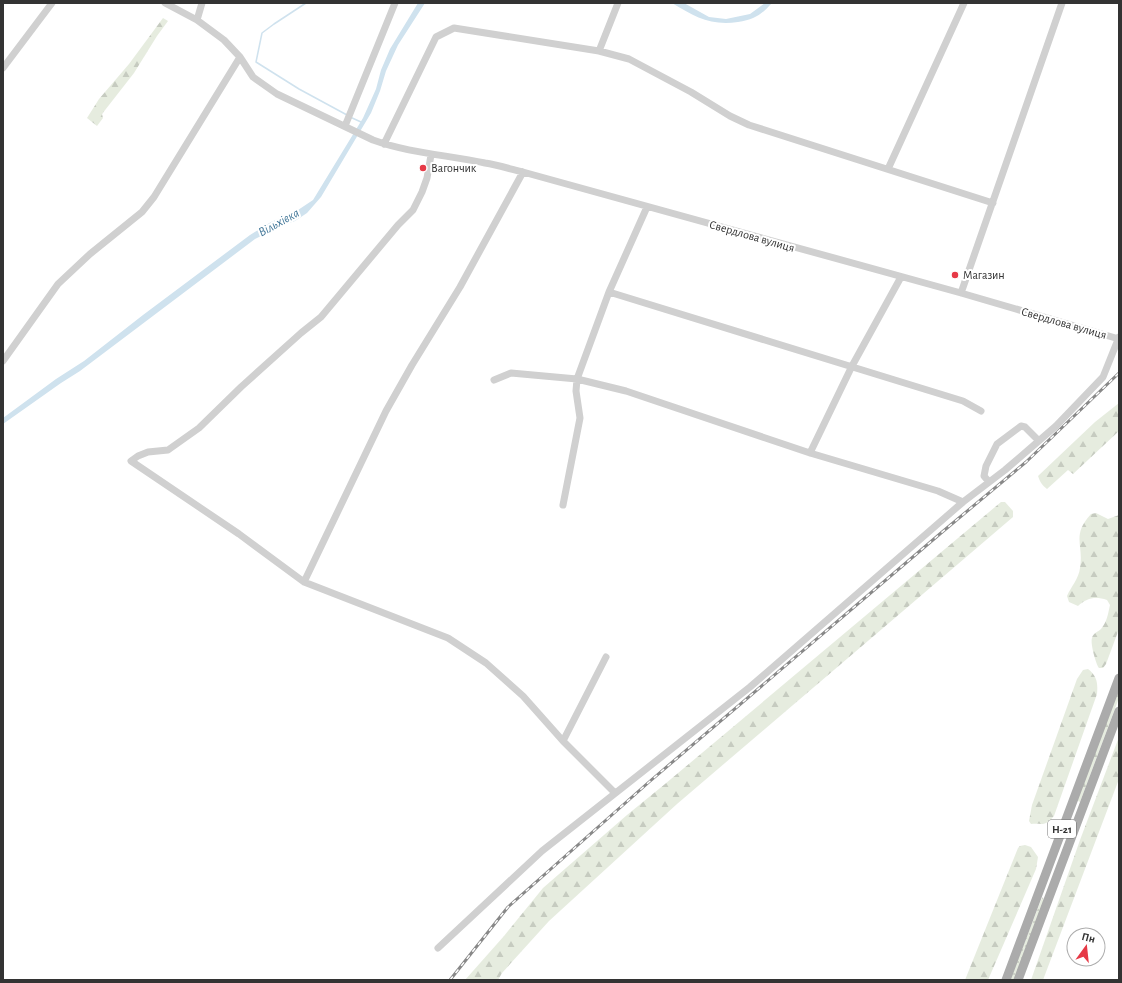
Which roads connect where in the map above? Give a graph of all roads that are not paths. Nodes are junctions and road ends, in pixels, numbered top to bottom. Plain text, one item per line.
1 (52, 3) edge
2 (165, 3) edge
3 (202, 3) edge
4 (395, 3) edge
5 (618, 3) edge
6 (964, 3) edge
7 (1062, 3) edge
8 (197, 20) junction
9 (599, 51) junction
10 (240, 57) junction
11 (3, 68) edge
12 (348, 128) junction
13 (384, 144) junction
14 (431, 154) junction
15 (888, 169) junction
16 (523, 172) junction
17 (993, 202) junction
18 (647, 207) junction
19 (901, 277) junction
20 (609, 292) junction
21 (961, 293) junction
22 (1119, 338) edge
23 (3, 361) edge
24 (852, 366) junction
25 (577, 379) junction
26 (494, 380) dead end
27 (981, 411) dead end
28 (1038, 440) junction
29 (810, 453) junction
30 (989, 482) junction
31 (963, 502) junction
32 (563, 505) dead end
33 (304, 582) junction
34 (606, 657) dead end
35 (1119, 678) edge
36 (1119, 711) edge
37 (563, 741) junction
38 (615, 794) junction
39 (438, 948) dead end
40 (1006, 980) edge
41 (1018, 980) edge

1 - 11 street
2 - 8 street, Свердлова вулиця
3 - 8 street
4 - 12 street
5 - 9 street
6 - 15 street
7 - 17 street
8 - 10 street, Свердлова вулиця
9 - 13 street
9 - 15 street
10 - 12 street, Свердлова вулиця
10 - 23 street
12 - 13 street, Свердлова вулиця
13 - 14 street, Свердлова вулиця
14 - 16 street, Свердлова вулиця
14 - 33 street
15 - 17 street
16 - 18 street, Свердлова вулиця
16 - 33 street
17 - 21 street
18 - 19 street, Свердлова вулиця
18 - 20 street
19 - 21 street, Свердлова вулиця
19 - 24 street
20 - 24 street
20 - 25 street
21 - 22 street, Свердлова вулиця
22 - 28 street
24 - 27 street
24 - 29 street
25 - 26 street
25 - 29 street
25 - 32 street
28 - 30 street
28 - 30 street
29 - 31 street
30 - 31 street
31 - 38 street
33 - 37 street
34 - 37 street
35 - 40 main road, Н-21
36 - 41 main road, Н-21
37 - 38 street
38 - 39 street

